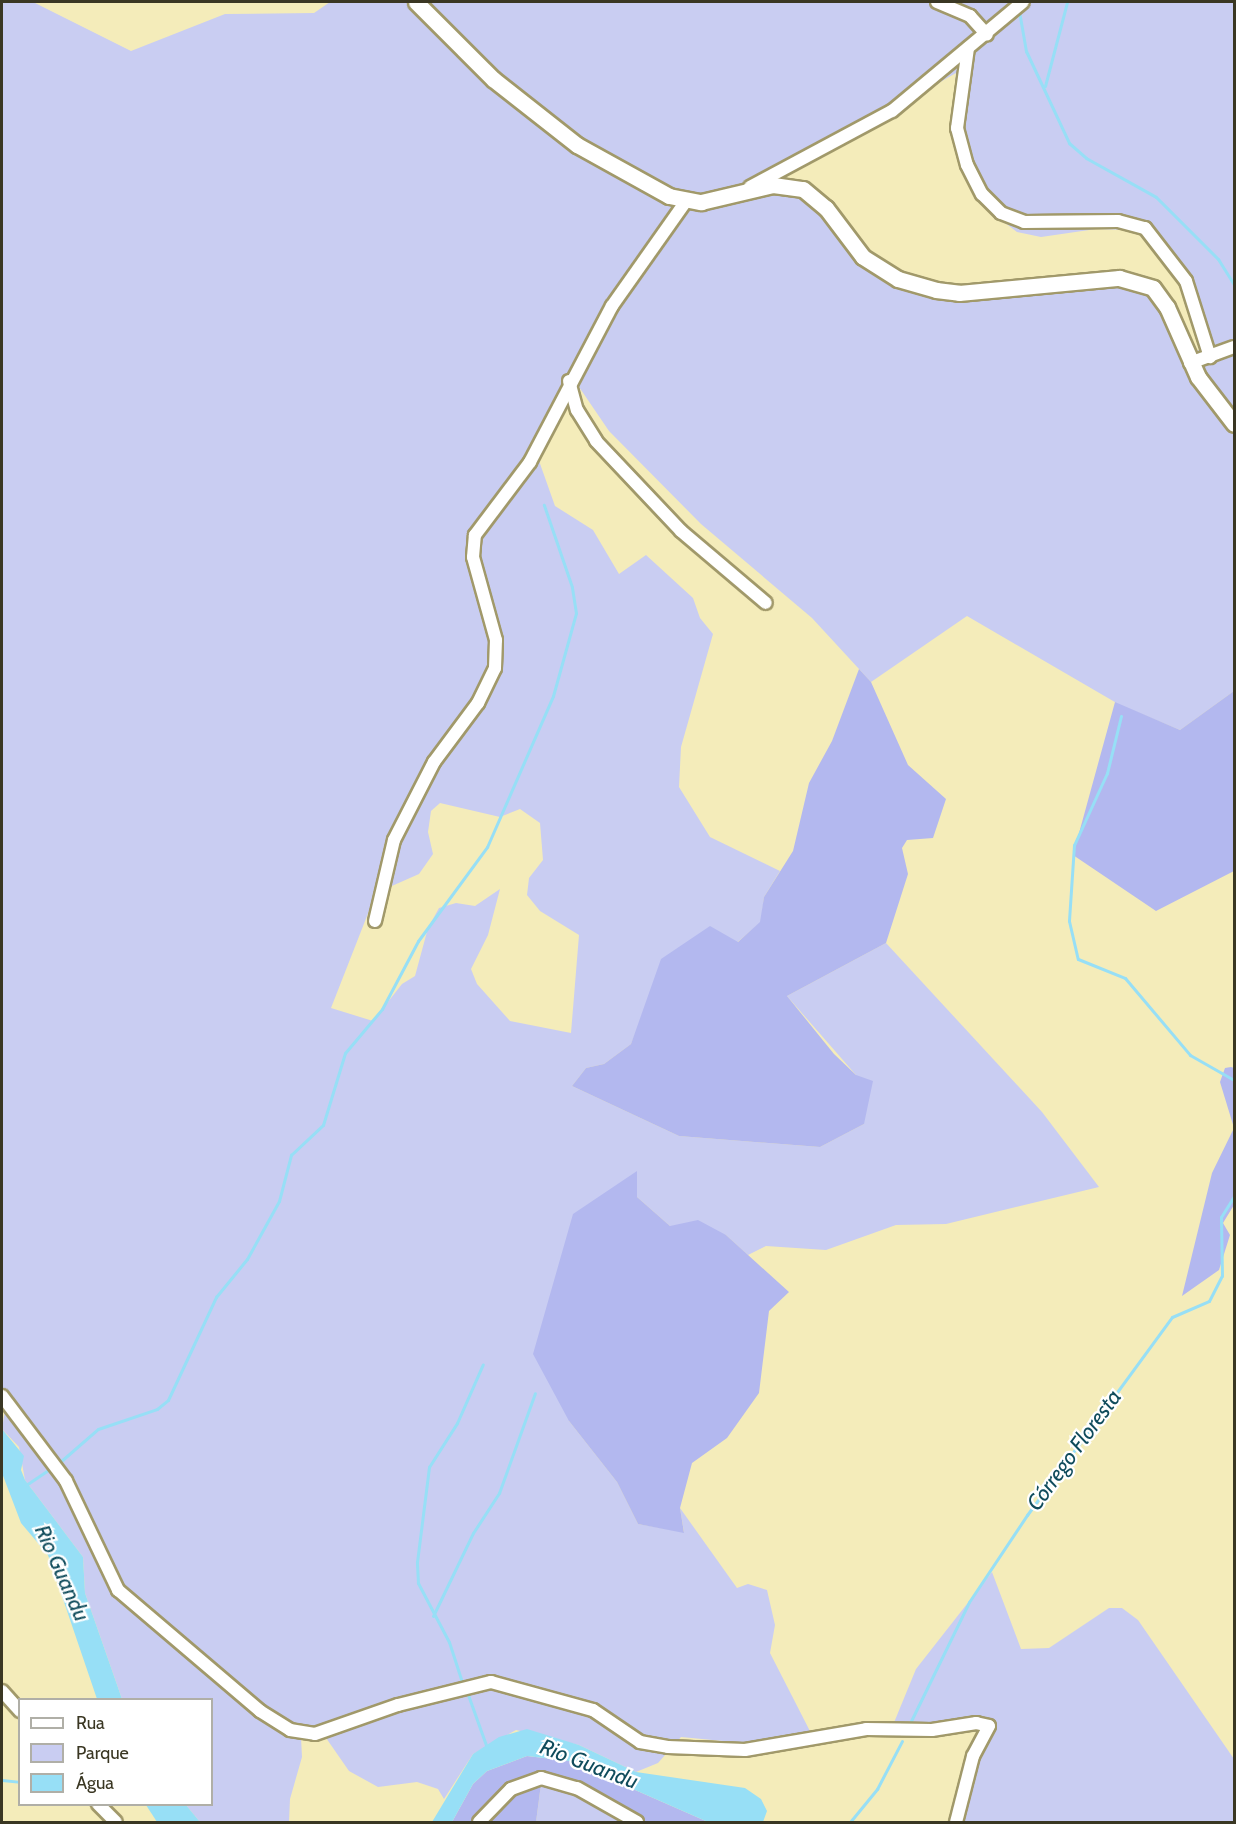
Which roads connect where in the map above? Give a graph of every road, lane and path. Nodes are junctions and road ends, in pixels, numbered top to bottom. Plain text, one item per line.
1 (416, 2) edge
2 (937, 2) edge
3 (1023, 2) edge
4 (987, 34) junction
5 (968, 48) junction
6 (742, 192) junction
7 (686, 201) junction
8 (1234, 347) edge
9 (1210, 357) junction
10 (1190, 363) junction
11 (569, 381) junction
12 (1234, 424) edge
13 (766, 603) dead end
14 (375, 921) dead end
15 (2, 1396) edge
16 (2, 1691) edge
17 (18, 1709) edge
18 (100, 1806) edge
19 (117, 1822) edge
20 (479, 1822) edge
21 (637, 1822) edge
22 (956, 1822) edge

1 - 7 main road
2 - 4 street
3 - 4 street
4 - 5 street
5 - 6 street
5 - 9 street
6 - 7 main road
6 - 10 main road
7 - 11 street
8 - 9 street
9 - 10 street
10 - 12 main road
11 - 13 street
11 - 14 street
15 - 22 street
16 - 17 street
18 - 19 street
20 - 21 street

